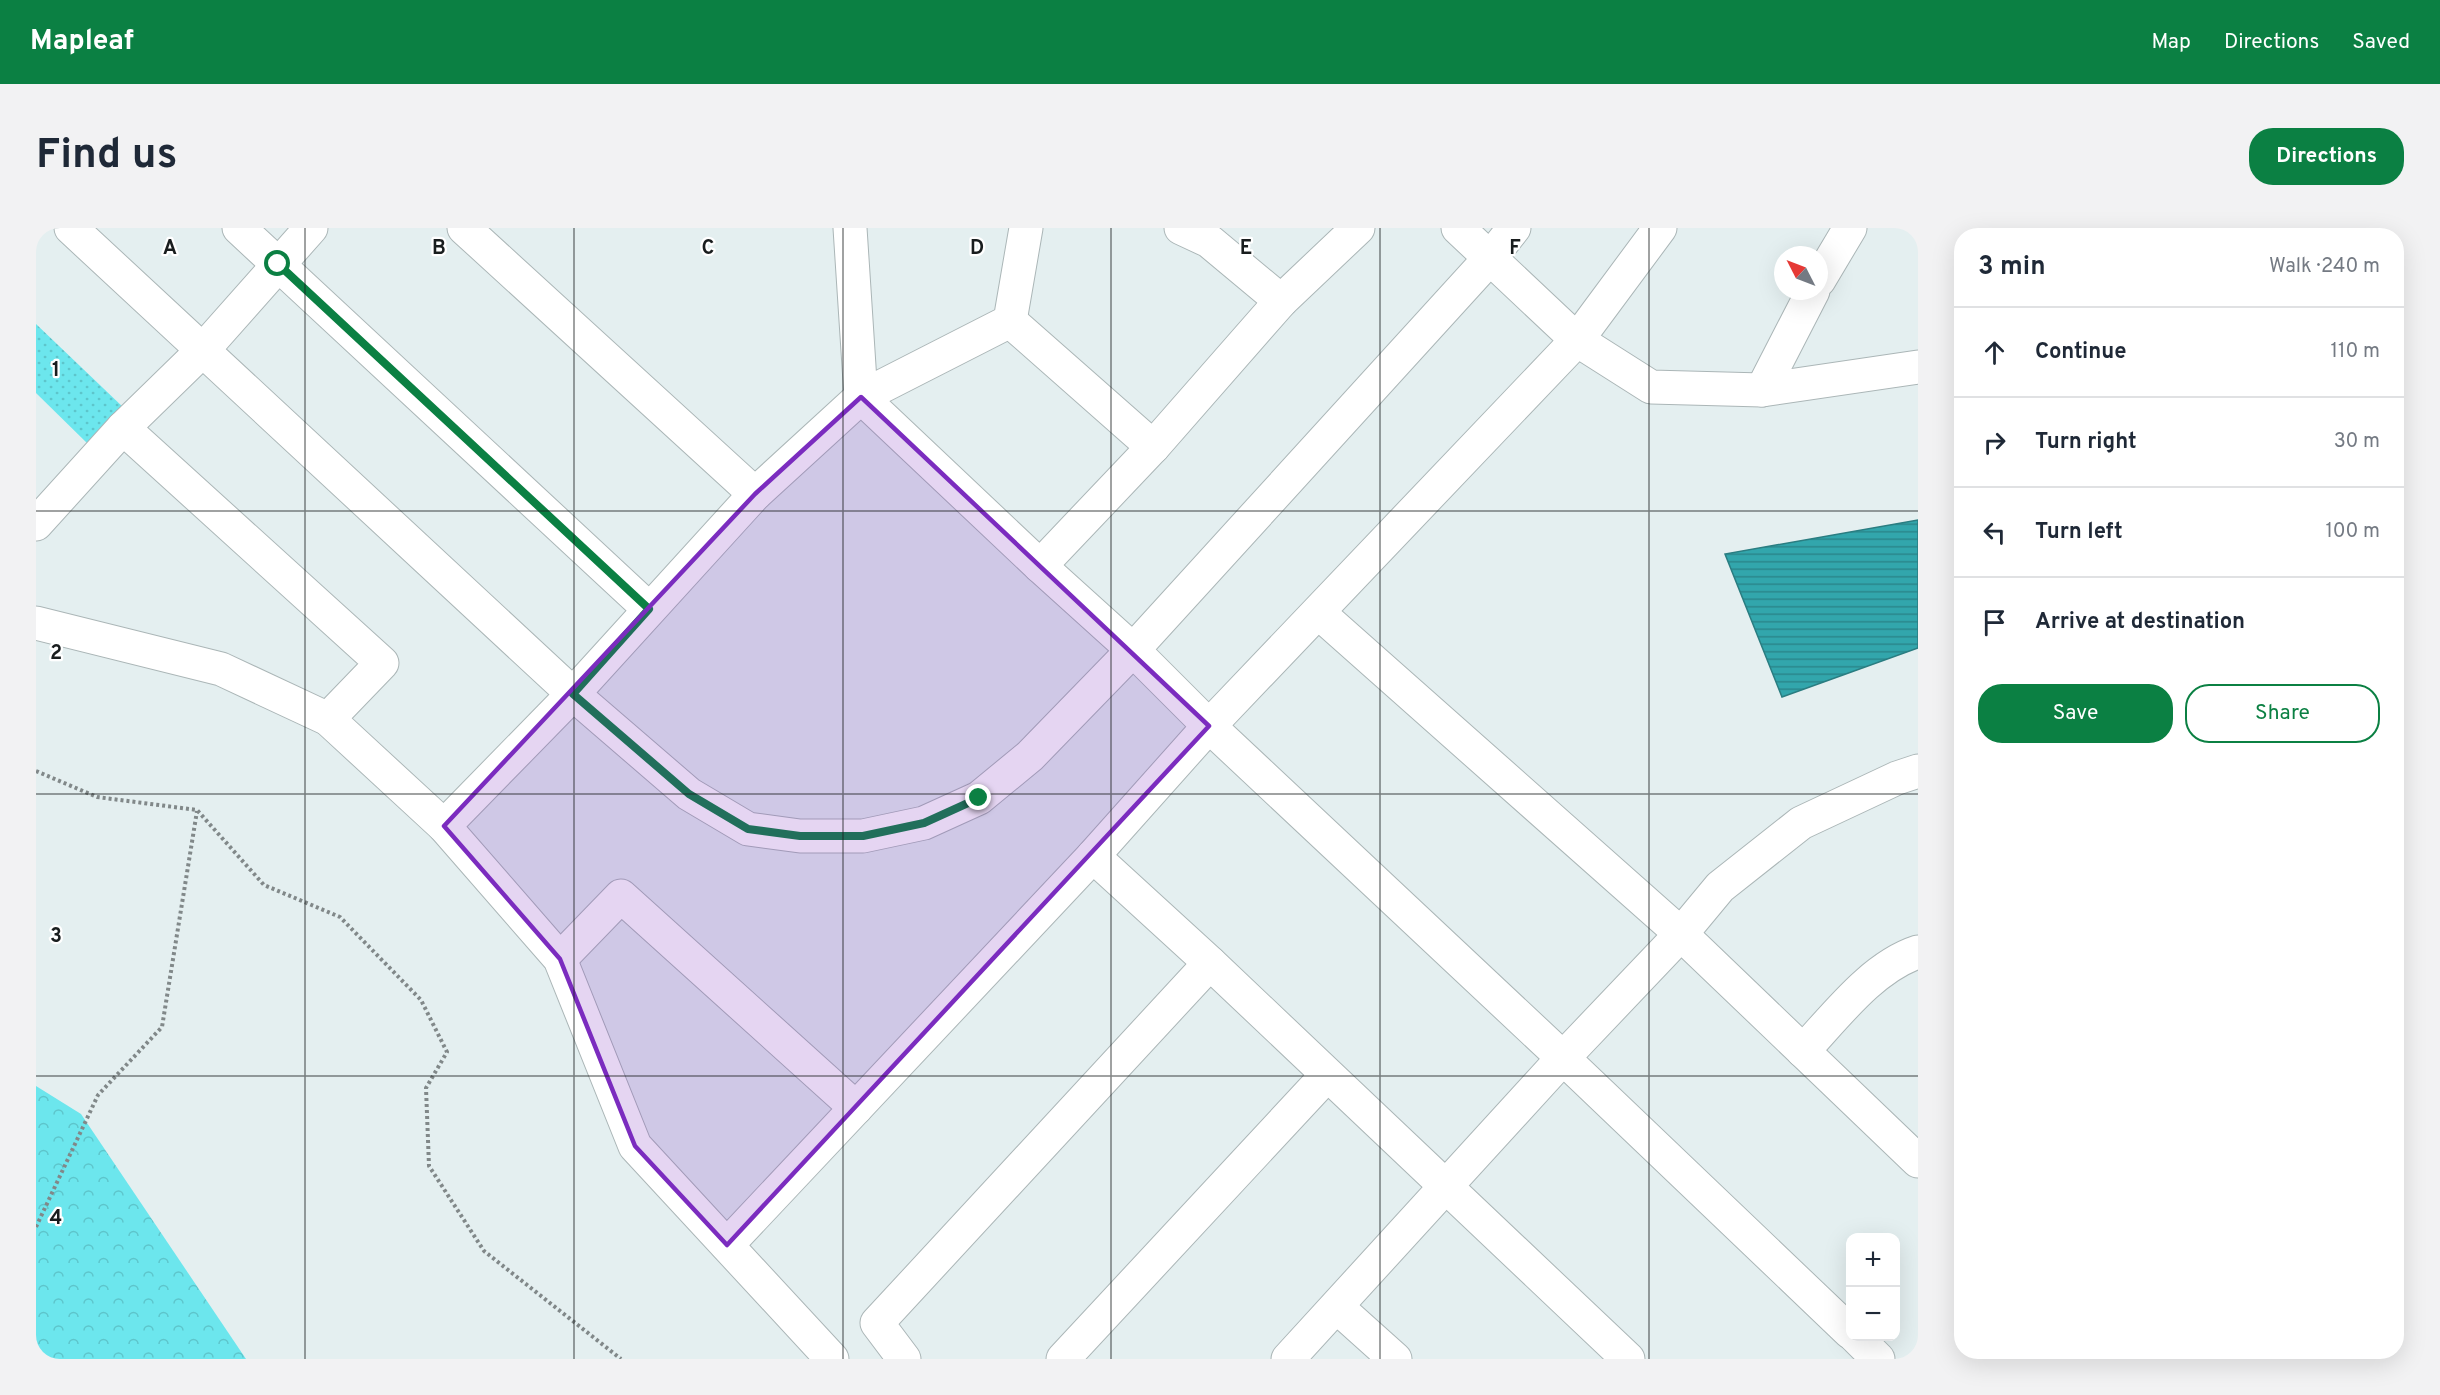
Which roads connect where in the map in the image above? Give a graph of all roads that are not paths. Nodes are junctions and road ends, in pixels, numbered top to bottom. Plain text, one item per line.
1 (71, 228) edge
2 (239, 228) edge
3 (312, 228) edge
4 (465, 228) edge
5 (850, 228) edge
6 (1026, 228) edge
7 (1180, 228) edge
8 (1358, 228) edge
9 (1458, 228) edge
10 (1514, 228) edge
11 (1660, 228) edge
12 (1850, 228) edge
13 (1491, 257) junction
14 (278, 264) junction
15 (1828, 265) edge
16 (1809, 300) edge
17 (1281, 301) junction
18 (1010, 321) junction
19 (1577, 340) junction
20 (202, 351) junction
21 (1918, 367) edge
22 (1762, 390) junction
23 (861, 397) junction
24 (123, 428) junction
25 (1153, 447) junction
26 (755, 494) junction
27 (36, 524) edge
28 (1040, 566) junction
29 (649, 609) junction
30 (1319, 613) junction
31 (36, 623) edge
32 (1133, 650) junction
33 (573, 694) junction
34 (328, 719) junction
35 (1209, 726) junction
36 (1918, 771) edge
37 (444, 826) junction
38 (1093, 856) junction
39 (1681, 934) junction
40 (1918, 952) edge
41 (560, 959) junction
42 (1210, 963) junction
43 (1803, 1051) junction
44 (1563, 1058) junction
45 (1327, 1075) junction
46 (856, 1108) junction
47 (1918, 1161) edge
48 (1446, 1187) junction
49 (727, 1245) junction
50 (1337, 1307) junction
51 (1846, 1327) edge
52 (1860, 1341) edge
53 (831, 1359) edge
54 (904, 1359) edge
55 (1063, 1359) edge
56 (1288, 1359) edge
57 (1395, 1359) edge
58 (1628, 1359) edge
59 (1878, 1359) edge

1 - 20 street
2 - 14 street
3 - 14 street
4 - 26 street
5 - 23 street
6 - 18 street
7 - 17 street
8 - 17 street
9 - 13 street
10 - 13 street
11 - 19 street
12 - 15 street
13 - 19 street
13 - 32 street
14 - 20 street
14 - 29 street
16 - 22 street
17 - 25 street
18 - 23 street
18 - 25 street
19 - 22 street
19 - 30 street
20 - 24 street
20 - 33 street
21 - 22 street
23 - 26 street
23 - 28 street
24 - 27 street
24 - 34 street
25 - 28 street
26 - 29 street
28 - 32 street
29 - 33 street
30 - 35 street
30 - 39 street
31 - 34 street
32 - 33 street
32 - 35 street
33 - 37 street
34 - 37 street
35 - 38 street
35 - 44 street
36 - 39 street
37 - 41 street
38 - 42 street
38 - 46 street
39 - 43 street
39 - 44 street
40 - 43 street
41 - 46 street
41 - 49 street
42 - 45 street
42 - 54 street
43 - 47 street
44 - 48 street
44 - 51 street
45 - 48 street
45 - 55 street
46 - 49 street
48 - 50 street
48 - 58 street
49 - 53 street
50 - 56 street
50 - 57 street
52 - 59 street

